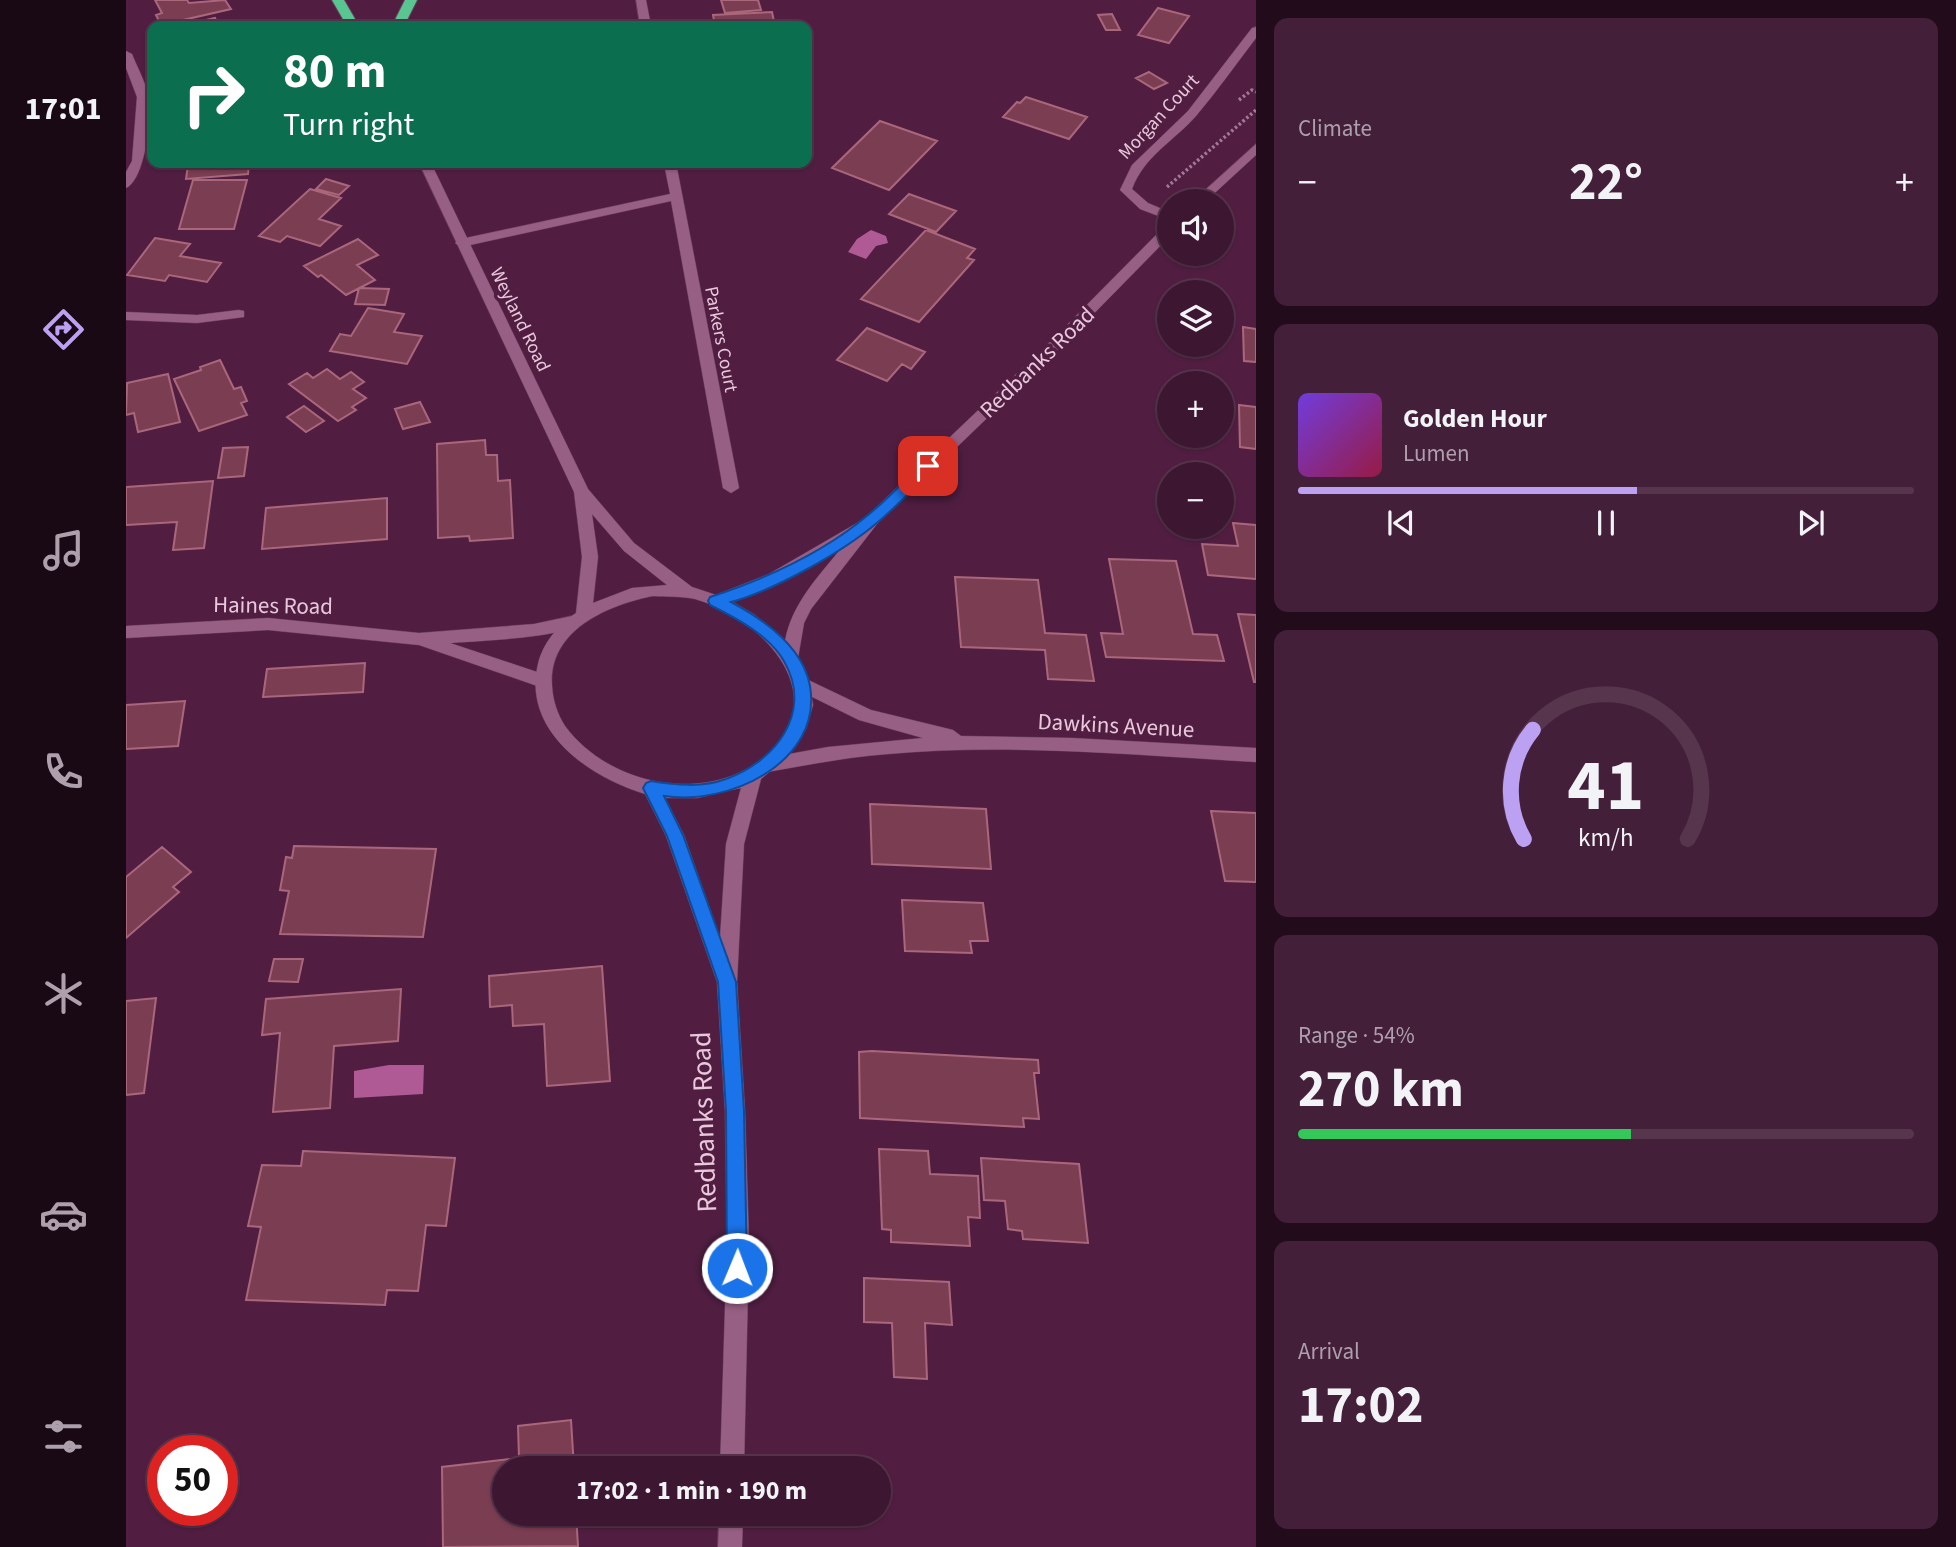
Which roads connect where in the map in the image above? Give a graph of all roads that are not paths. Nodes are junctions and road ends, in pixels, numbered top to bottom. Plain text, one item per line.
1 (338, 0) edge
2 (411, 0) edge
3 (641, 0) edge
4 (350, 21) edge
5 (400, 21) edge
6 (645, 21) edge
7 (1256, 30) edge
8 (126, 54) edge
9 (1256, 148) edge
10 (427, 168) edge
11 (671, 168) edge
12 (126, 184) edge
13 (1212, 189) edge
14 (676, 196) junction
15 (1157, 211) edge
16 (1157, 242) edge
17 (461, 243) junction
18 (239, 314) dead end
19 (126, 316) edge
20 (731, 488) dead end
21 (582, 492) junction
22 (872, 520) junction
23 (686, 591) junction
24 (715, 601) junction
25 (578, 617) junction
26 (126, 632) edge
27 (419, 639) junction
28 (790, 657) junction
29 (543, 681) junction
30 (802, 684) junction
31 (973, 741) junction
32 (1256, 755) edge
33 (760, 770) junction
34 (651, 788) junction
35 (727, 982) junction
36 (732, 1456) edge
37 (731, 1526) edge
38 (730, 1547) edge

1 - 4 highway
2 - 5 highway
3 - 6 main road
7 - 15 main road, Morgan Court
8 - 12 main road
9 - 13 main road
10 - 17 main road, Weyland Road
11 - 14 main road, Parkers Court
14 - 17 main road
14 - 20 main road, Parkers Court
16 - 22 main road, Redbanks Road
17 - 21 main road, Weyland Road
18 - 19 main road
21 - 23 main road, Weyland Road
21 - 25 main road, Weyland Road
22 - 24 main road, Redbanks Road
22 - 28 main road, Redbanks Road
23 - 24 main road
23 - 25 main road
24 - 28 main road
25 - 27 main road, Haines Road
25 - 29 main road
26 - 27 main road, Haines Road
27 - 29 main road, Haines Road
28 - 30 main road
29 - 34 main road
30 - 31 main road, Dawkins Avenue
30 - 33 main road
31 - 32 main road, Dawkins Avenue
31 - 33 main road, Dawkins Avenue
33 - 34 main road
33 - 35 main road, Redbanks Road
34 - 35 main road, Redbanks Road
35 - 36 main road, Redbanks Road
37 - 38 main road

